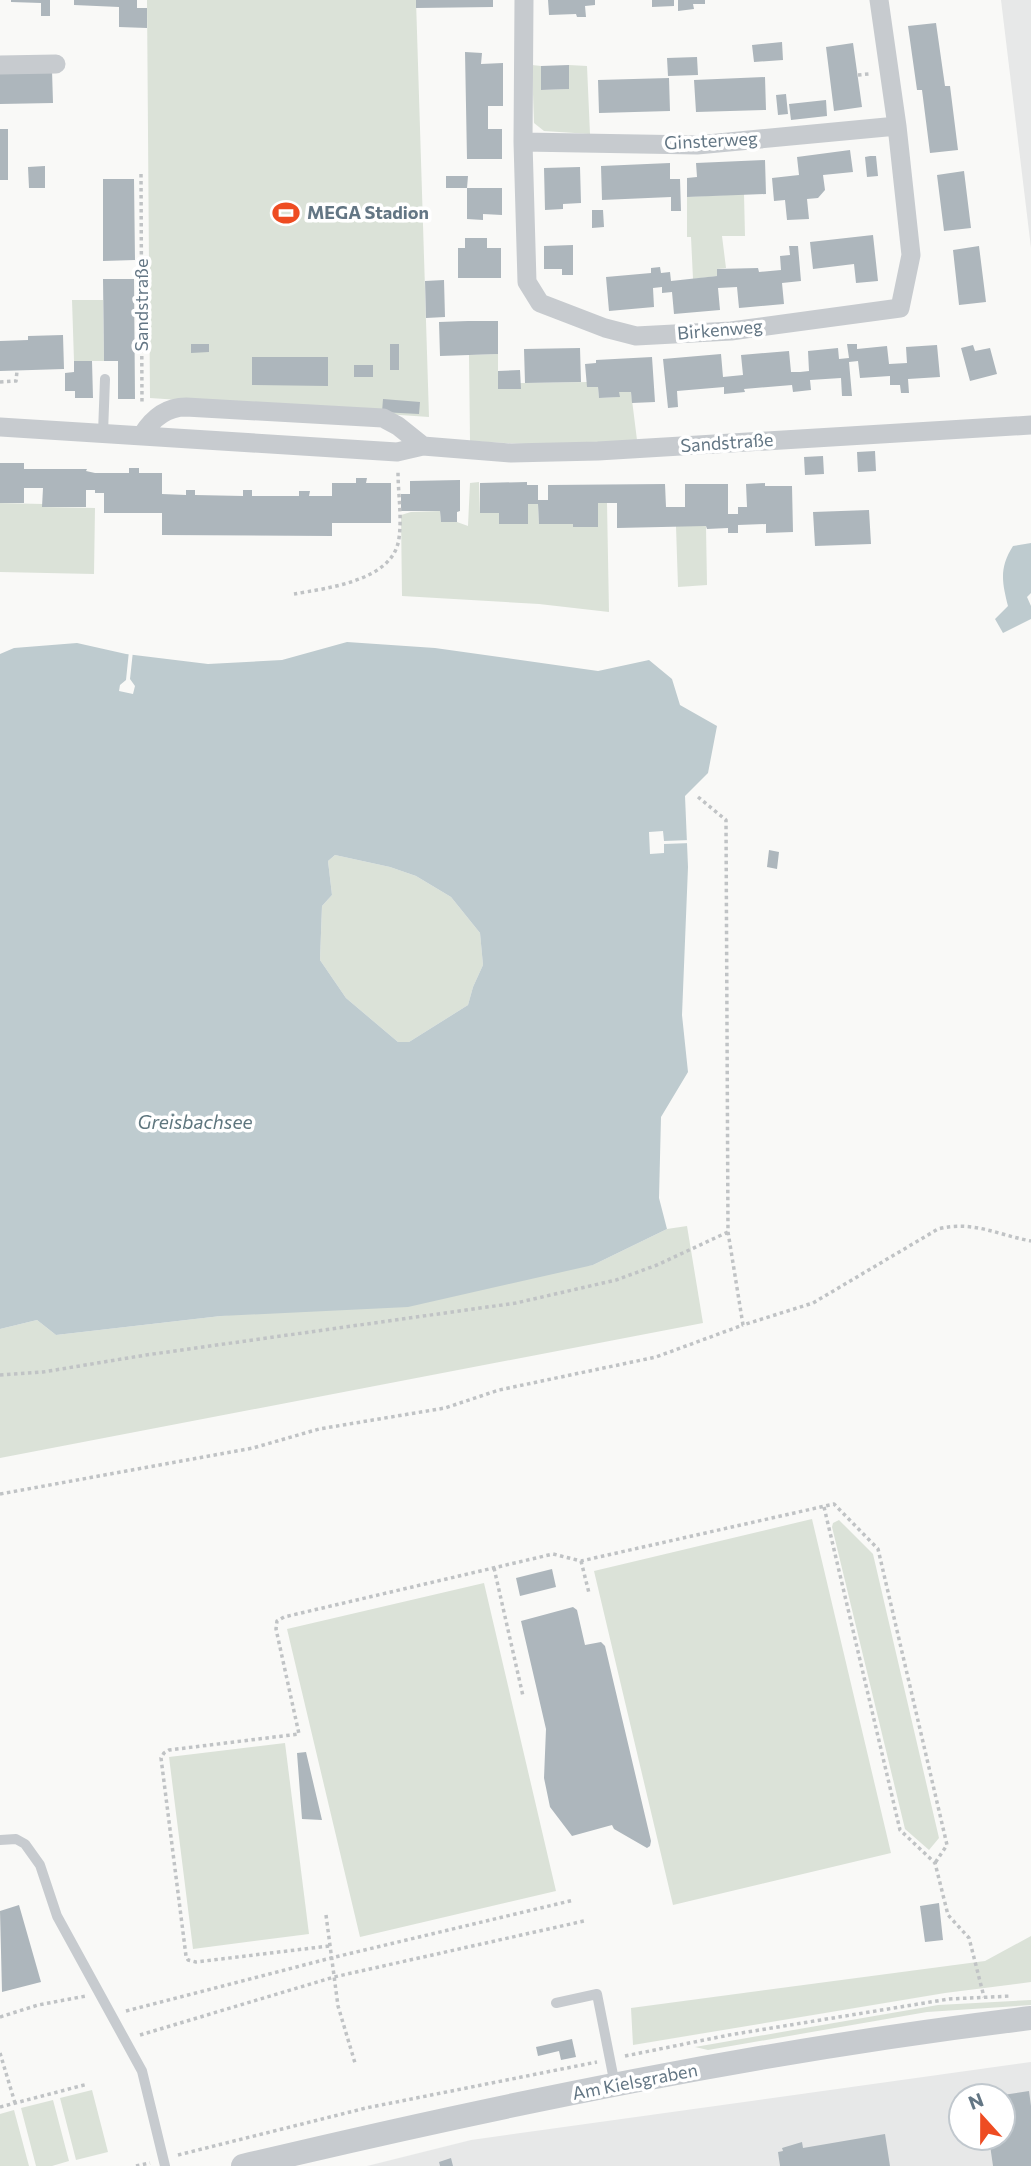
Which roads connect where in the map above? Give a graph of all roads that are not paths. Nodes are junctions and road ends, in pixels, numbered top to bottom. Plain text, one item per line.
1 (524, 0) edge
2 (879, 0) edge
3 (55, 64) dead end
4 (0, 65) edge
5 (897, 127) junction
6 (523, 142) junction
7 (105, 379) dead end
8 (1031, 425) edge
9 (0, 426) edge
10 (103, 433) junction
11 (142, 436) junction
12 (423, 446) junction
13 (0, 1840) edge
14 (556, 2003) dead end
15 (1031, 2018) edge
16 (615, 2085) junction
17 (165, 2166) edge
18 (243, 2166) edge

1 - 6 street, Birkenweg
2 - 5 street, Birkenweg
3 - 4 street
5 - 6 street, Ginsterweg
5 - 6 street, Birkenweg
7 - 10 lane
8 - 12 street, Sandstraße
9 - 10 street, Sandstraße
10 - 11 street, Sandstraße
11 - 12 street, Sandstraße
11 - 12 street
13 - 17 lane
14 - 16 lane
15 - 16 street, Am Kielsgraben
16 - 18 street, Am Kielsgraben

